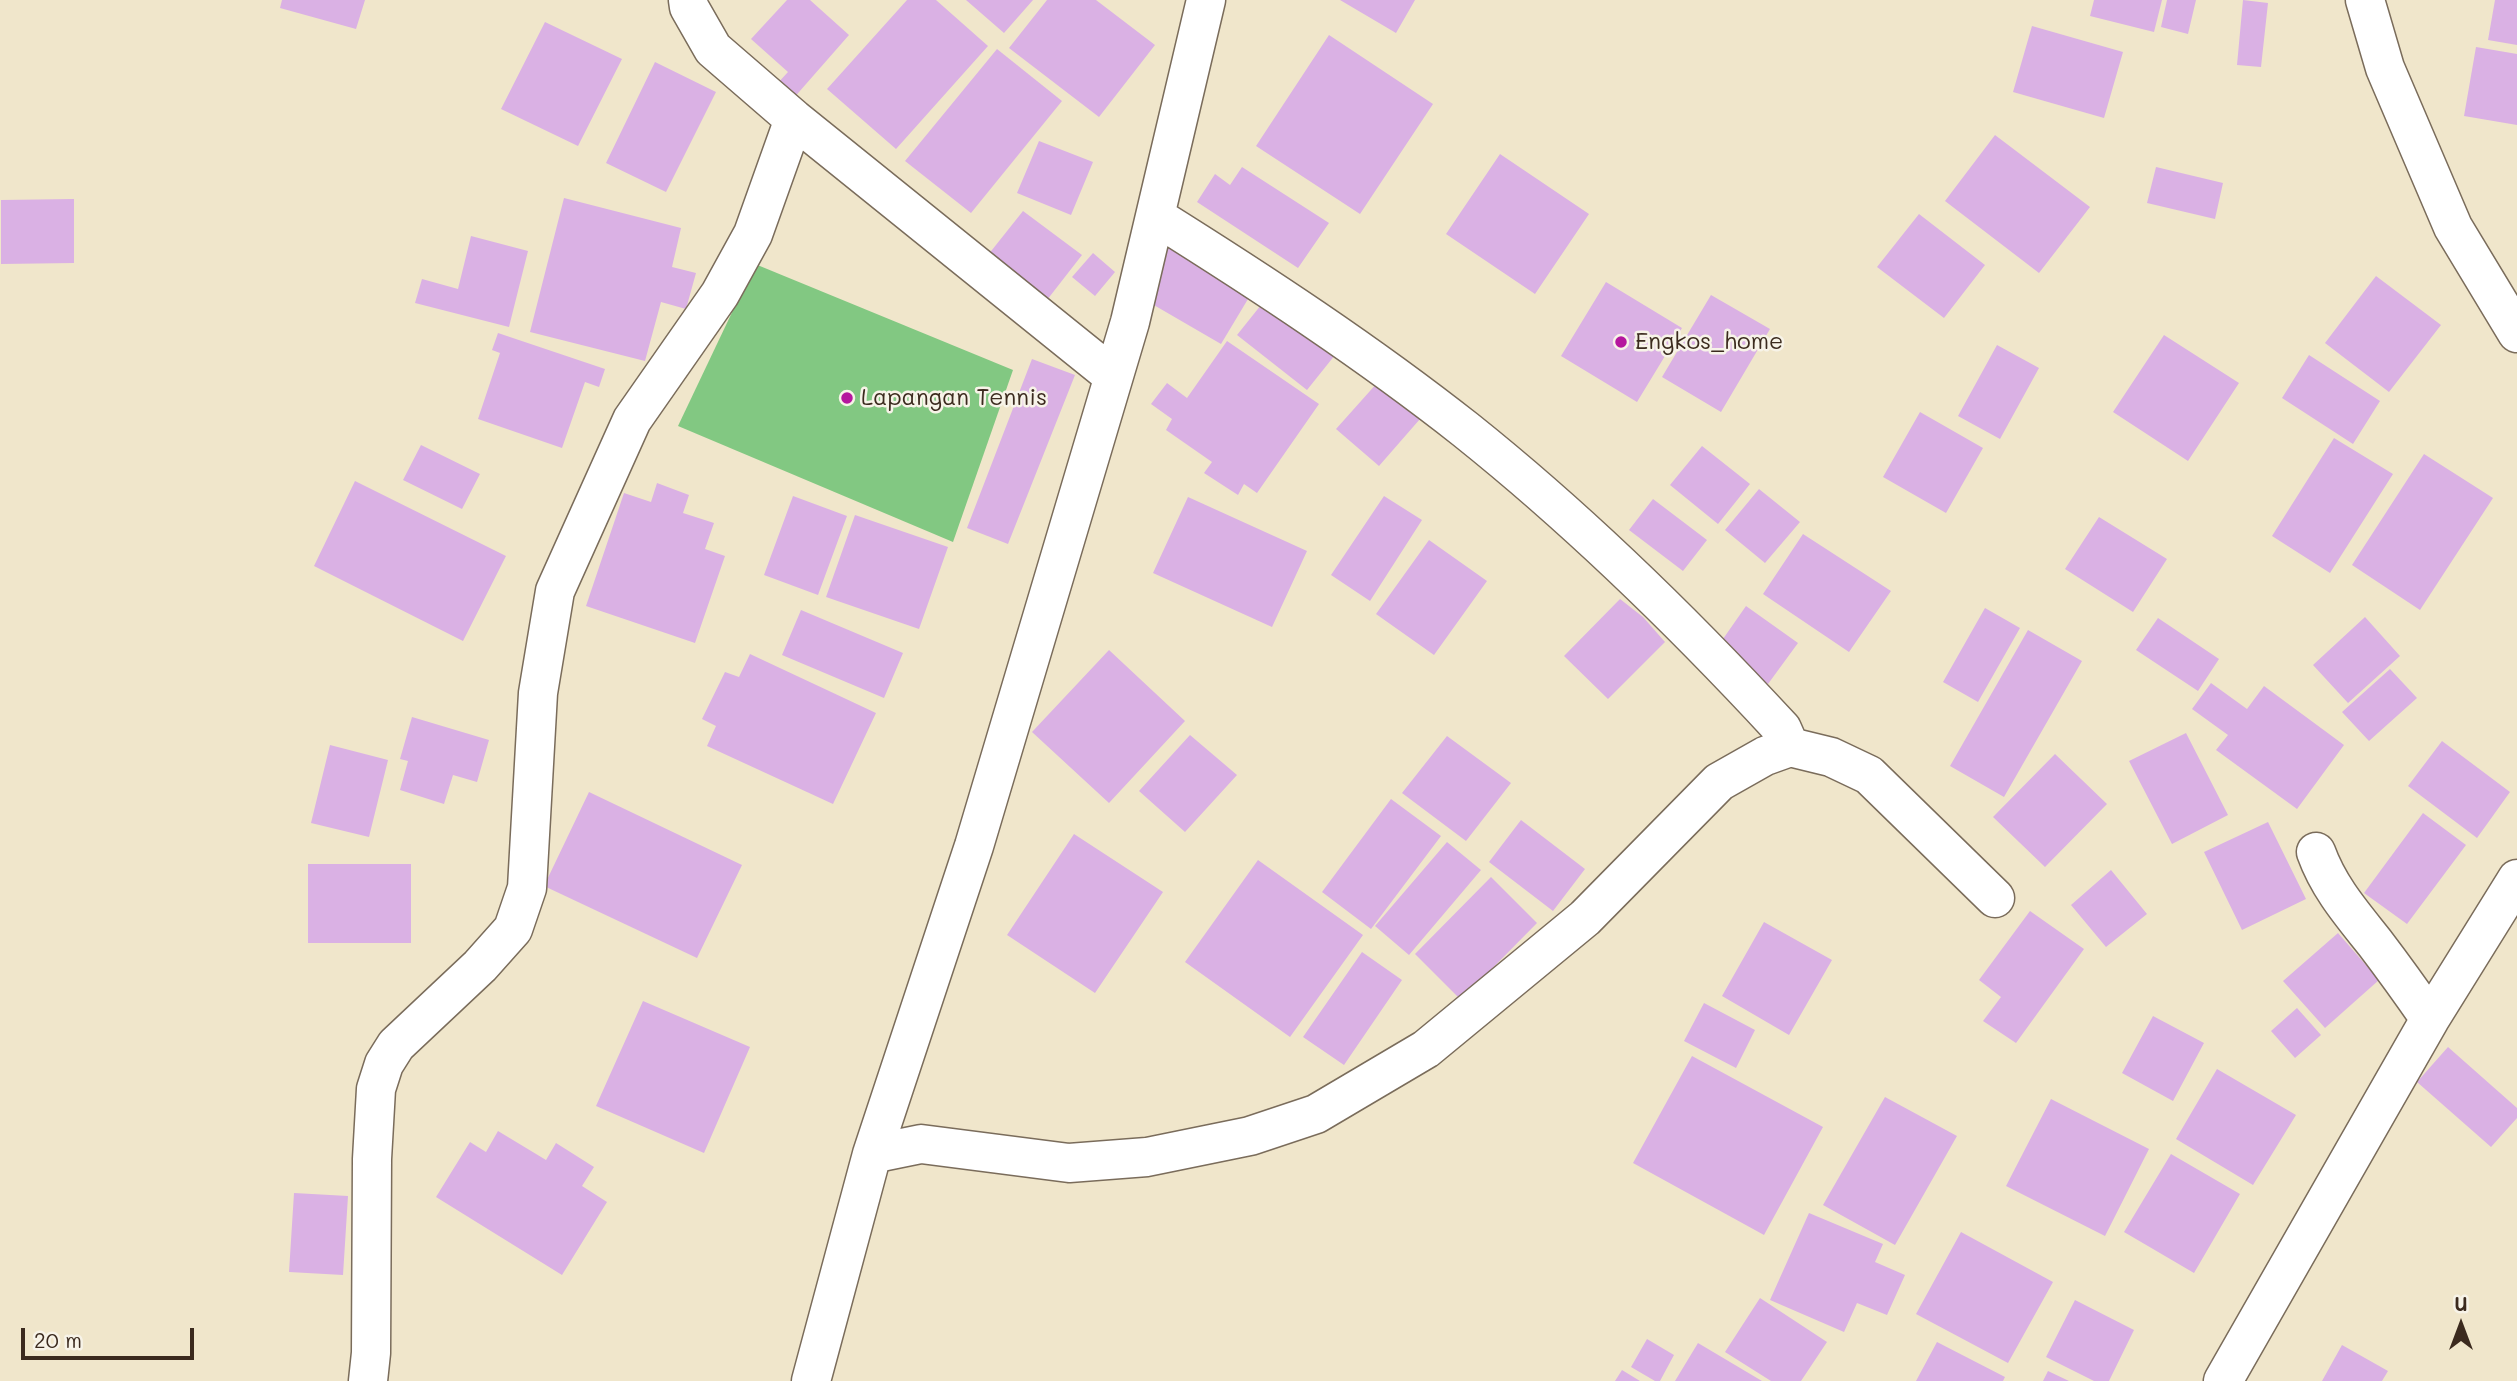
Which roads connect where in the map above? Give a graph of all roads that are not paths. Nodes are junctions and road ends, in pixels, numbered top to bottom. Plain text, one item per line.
1 (688, 0) edge
2 (1206, 0) edge
3 (2365, 0) edge
4 (794, 119) junction
5 (1155, 216) junction
6 (2517, 333) edge
7 (1114, 376) junction
8 (1790, 747) junction
9 (2316, 852) dead end
10 (2517, 879) edge
11 (1995, 898) dead end
12 (2430, 1019) junction
13 (872, 1154) junction
14 (368, 1381) edge
15 (811, 1381) edge
16 (2223, 1381) edge

1 - 4 street
2 - 5 street
3 - 6 street
4 - 7 street
4 - 14 street
5 - 7 street
5 - 8 street
7 - 13 street
8 - 11 street
8 - 13 street
9 - 12 street
10 - 12 street
12 - 16 street
13 - 15 street

